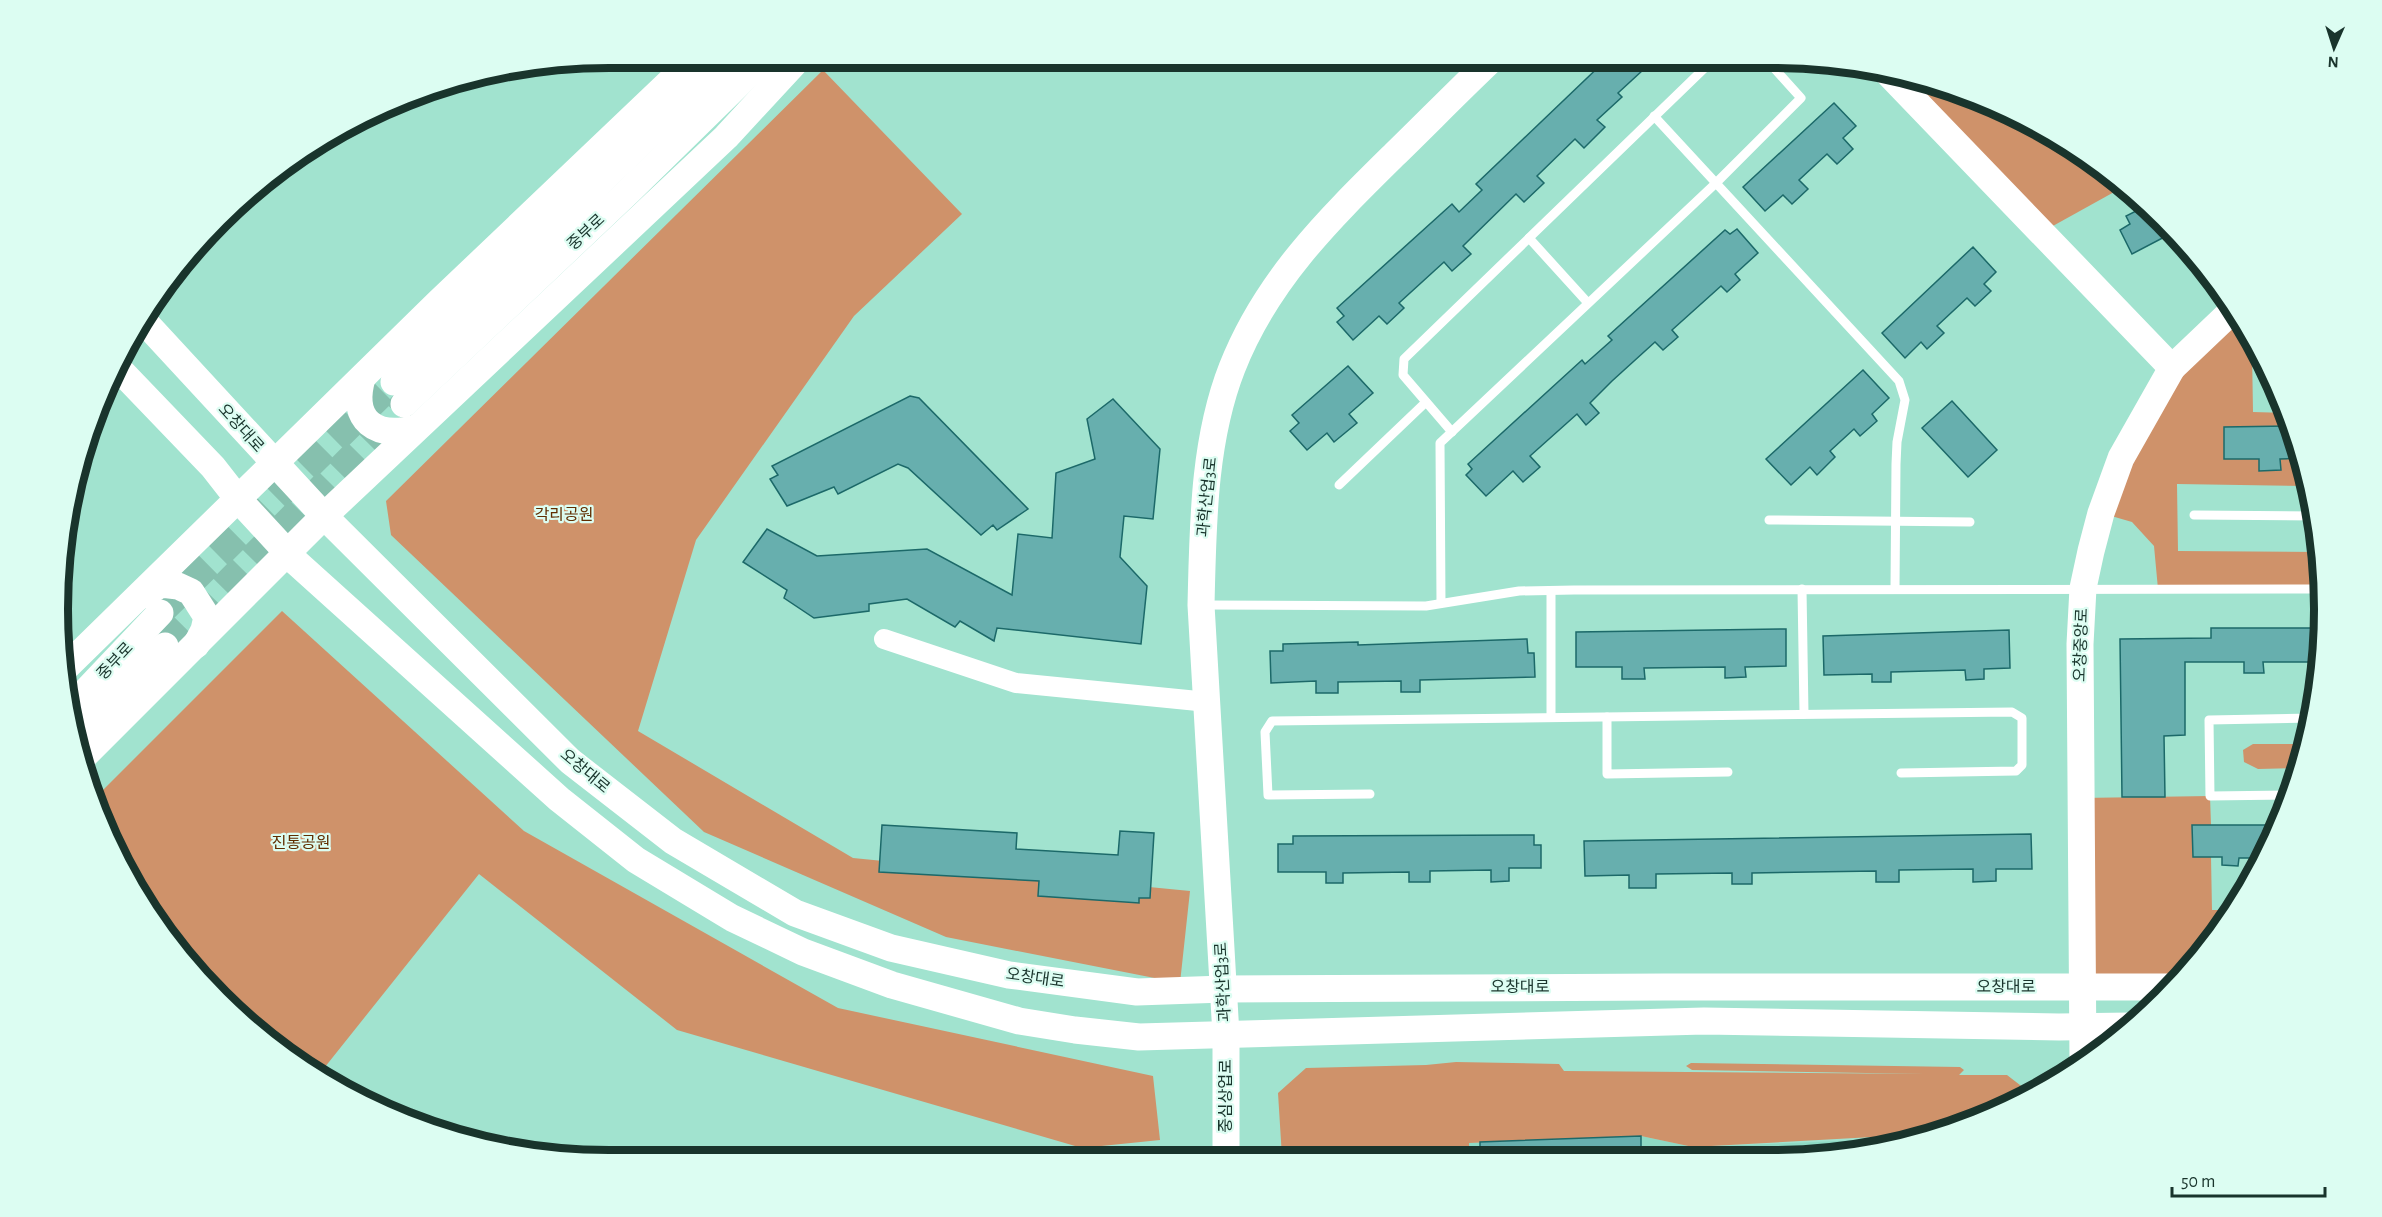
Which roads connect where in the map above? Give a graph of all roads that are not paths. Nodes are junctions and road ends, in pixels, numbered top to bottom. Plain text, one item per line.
1 (685, 68) edge
2 (718, 68) edge
3 (755, 68) edge
4 (790, 68) edge
5 (1483, 68) edge
6 (1704, 68) edge
7 (1775, 68) edge
8 (1908, 85) edge
9 (1654, 116) junction
10 (1716, 183) junction
11 (1529, 238) junction
12 (1588, 303) junction
13 (2228, 315) edge
14 (148, 326) edge
15 (2172, 368) junction
16 (122, 372) edge
17 (362, 378) junction
18 (1426, 402) junction
19 (416, 428) junction
20 (1452, 432) junction
21 (274, 464) junction
22 (1339, 485) dead end
23 (238, 499) junction
24 (2194, 515) dead end
25 (324, 516) junction
26 (2306, 516) edge
27 (1769, 520) dead end
28 (1895, 521) junction
29 (1970, 522) dead end
30 (286, 552) junction
31 (2084, 588) junction
32 (1802, 589) junction
33 (1895, 589) junction
34 (2313, 589) edge
35 (1551, 591) junction
36 (135, 601) junction
37 (1441, 603) junction
38 (1201, 605) junction
39 (160, 613) tunnel mouth
40 (884, 639) dead end
41 (165, 646) tunnel mouth
42 (196, 646) junction
43 (71, 663) edge
44 (76, 702) edge
45 (1208, 702) junction
46 (1804, 714) junction
47 (1551, 717) junction
48 (1607, 717) junction
49 (2303, 718) edge
50 (80, 725) edge
51 (87, 753) edge
52 (1728, 772) dead end
53 (1901, 773) dead end
54 (1370, 795) dead end
55 (2281, 795) edge
56 (2160, 987) edge
57 (2084, 988) junction
58 (1224, 989) junction
59 (2116, 1027) edge
60 (2084, 1028) junction
61 (1226, 1035) junction
62 (2083, 1052) edge
63 (1226, 1150) edge

1 - 17 main road
2 - 3 main road, 중부로
4 - 19 main road
5 - 38 main road, 과학산업3로
6 - 9 lane
7 - 10 lane
8 - 15 main road
9 - 10 lane
9 - 11 lane
10 - 12 lane
10 - 28 lane
11 - 12 lane
11 - 18 lane
12 - 20 lane
13 - 15 main road, 오창중앙로
14 - 21 main road, 오창대로
15 - 31 main road, 오창중앙로
16 - 23 main road
17 - 19 main road
17 - 21 main road
18 - 20 lane
18 - 22 lane
19 - 25 main road
20 - 37 lane
21 - 23 main road
21 - 25 main road, 오창대로
23 - 30 main road
23 - 36 main road
24 - 26 lane
25 - 30 main road
25 - 58 main road, 오창대로
27 - 28 lane
28 - 29 lane
28 - 33 lane
30 - 42 main road
30 - 61 main road
31 - 33 lane
31 - 34 lane
31 - 57 main road, 오창중앙로
32 - 33 lane
32 - 35 lane
32 - 46 lane
35 - 37 lane
35 - 47 lane
36 - 42 main road
36 - 43 main road
37 - 38 lane
38 - 45 main road, 과학산업3로
39 - 44 main road, 중부로
40 - 45 street
41 - 50 main road, 중부로
42 - 51 main road
45 - 58 main road, 과학산업3로
46 - 48 lane
46 - 53 lane
47 - 48 lane
47 - 54 lane
48 - 52 lane
49 - 55 lane
56 - 57 main road, 오창대로
57 - 58 main road, 오창대로
57 - 60 main road, 오창중앙로
58 - 61 main road, 과학산업3로
59 - 60 main road
60 - 61 main road
60 - 62 main road, 오창중앙로
61 - 63 main road, 중심상업로

